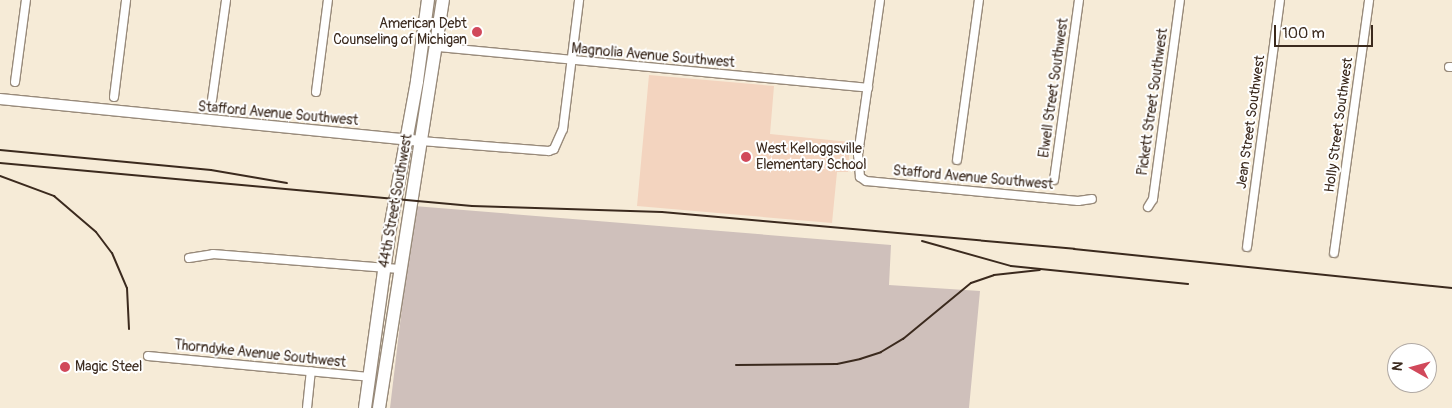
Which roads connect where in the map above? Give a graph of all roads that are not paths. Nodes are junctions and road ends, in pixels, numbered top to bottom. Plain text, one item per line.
1 (26, 0) edge
2 (126, 0) edge
3 (226, 0) edge
4 (328, 0) edge
5 (428, 0) edge
6 (443, 0) edge
7 (579, 0) edge
8 (880, 0) edge
9 (979, 0) edge
10 (1079, 0) edge
11 (1180, 0) edge
12 (1280, 0) edge
13 (1369, 0) edge
14 (437, 47) junction
15 (572, 61) junction
16 (15, 82) dead end
17 (868, 88) junction
18 (316, 92) dead end
19 (114, 97) dead end
20 (0, 100) edge
21 (212, 100) dead end
22 (406, 140) junction
23 (421, 141) junction
24 (957, 160) dead end
25 (1054, 180) dead end
26 (1092, 199) dead end
27 (1148, 207) dead end
28 (1246, 248) dead end
29 (1334, 253) dead end
30 (189, 258) dead end
31 (384, 268) junction
32 (399, 269) junction
33 (148, 356) dead end
34 (311, 371) junction
35 (369, 377) junction
36 (307, 408) edge
37 (365, 408) edge
38 (379, 408) edge

1 - 16 street
2 - 19 street
3 - 21 street
4 - 18 street
5 - 22 main road, 44th Street Southwest
6 - 14 main road, 44th Street Southwest
7 - 15 street
8 - 17 street
9 - 24 street
10 - 25 street, Elwell Street Southwest
11 - 27 street, Pickett Street Southwest
12 - 28 street, Jean Street Southwest
13 - 29 street, Holly Street Southwest
14 - 15 street, Magnolia Avenue Southwest
14 - 23 main road, 44th Street Southwest
15 - 17 street, Magnolia Avenue Southwest
15 - 23 street, Stafford Avenue Southwest
17 - 26 street, Stafford Avenue Southwest
20 - 22 street, Stafford Avenue Southwest
22 - 23 street, Stafford Avenue Southwest
22 - 31 main road, 44th Street Southwest
23 - 32 main road, 44th Street Southwest
30 - 31 street
31 - 32 street
31 - 35 main road, 44th Street Southwest
32 - 38 main road, 44th Street Southwest
33 - 34 street, Thorndyke Avenue Southwest
34 - 35 street, Thorndyke Avenue Southwest
34 - 36 street
35 - 37 main road, 44th Street Southwest

